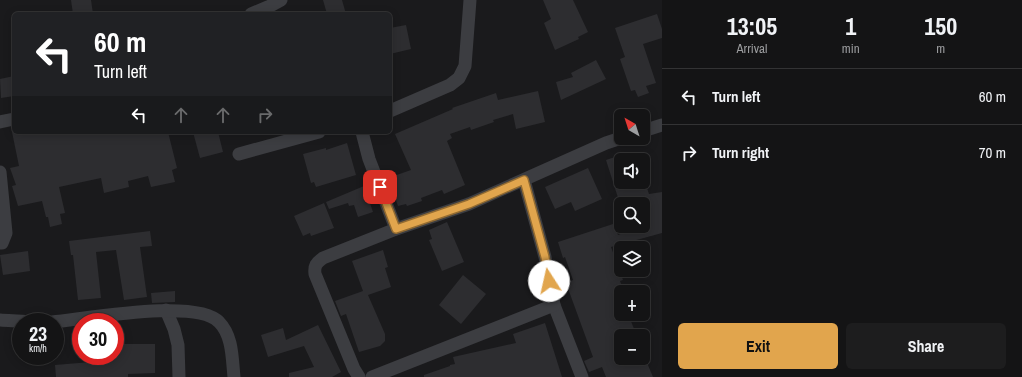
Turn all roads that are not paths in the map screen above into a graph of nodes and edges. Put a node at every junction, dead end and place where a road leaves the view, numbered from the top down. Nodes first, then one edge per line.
1 (281, 0) edge
2 (470, 0) edge
3 (256, 12) edge
4 (392, 110) edge
5 (12, 119) edge
6 (0, 122) edge
7 (661, 130) edge
8 (650, 131) edge
9 (312, 134) edge
10 (363, 134) edge
11 (614, 140) edge
12 (239, 154) dead end
13 (0, 172) edge
14 (524, 180) junction
15 (396, 229) junction
16 (0, 244) edge
17 (554, 305) junction
18 (166, 310) junction
19 (0, 320) edge
20 (179, 377) edge
21 (234, 377) edge
22 (359, 377) edge
23 (372, 377) edge
24 (582, 377) edge

1 - 3 street
2 - 4 street
5 - 6 street
7 - 8 street
9 - 12 street
10 - 15 street
11 - 14 street
13 - 16 street
14 - 15 street
14 - 17 street
15 - 22 street
17 - 23 street
17 - 24 street
18 - 19 street
18 - 20 street
18 - 21 street

